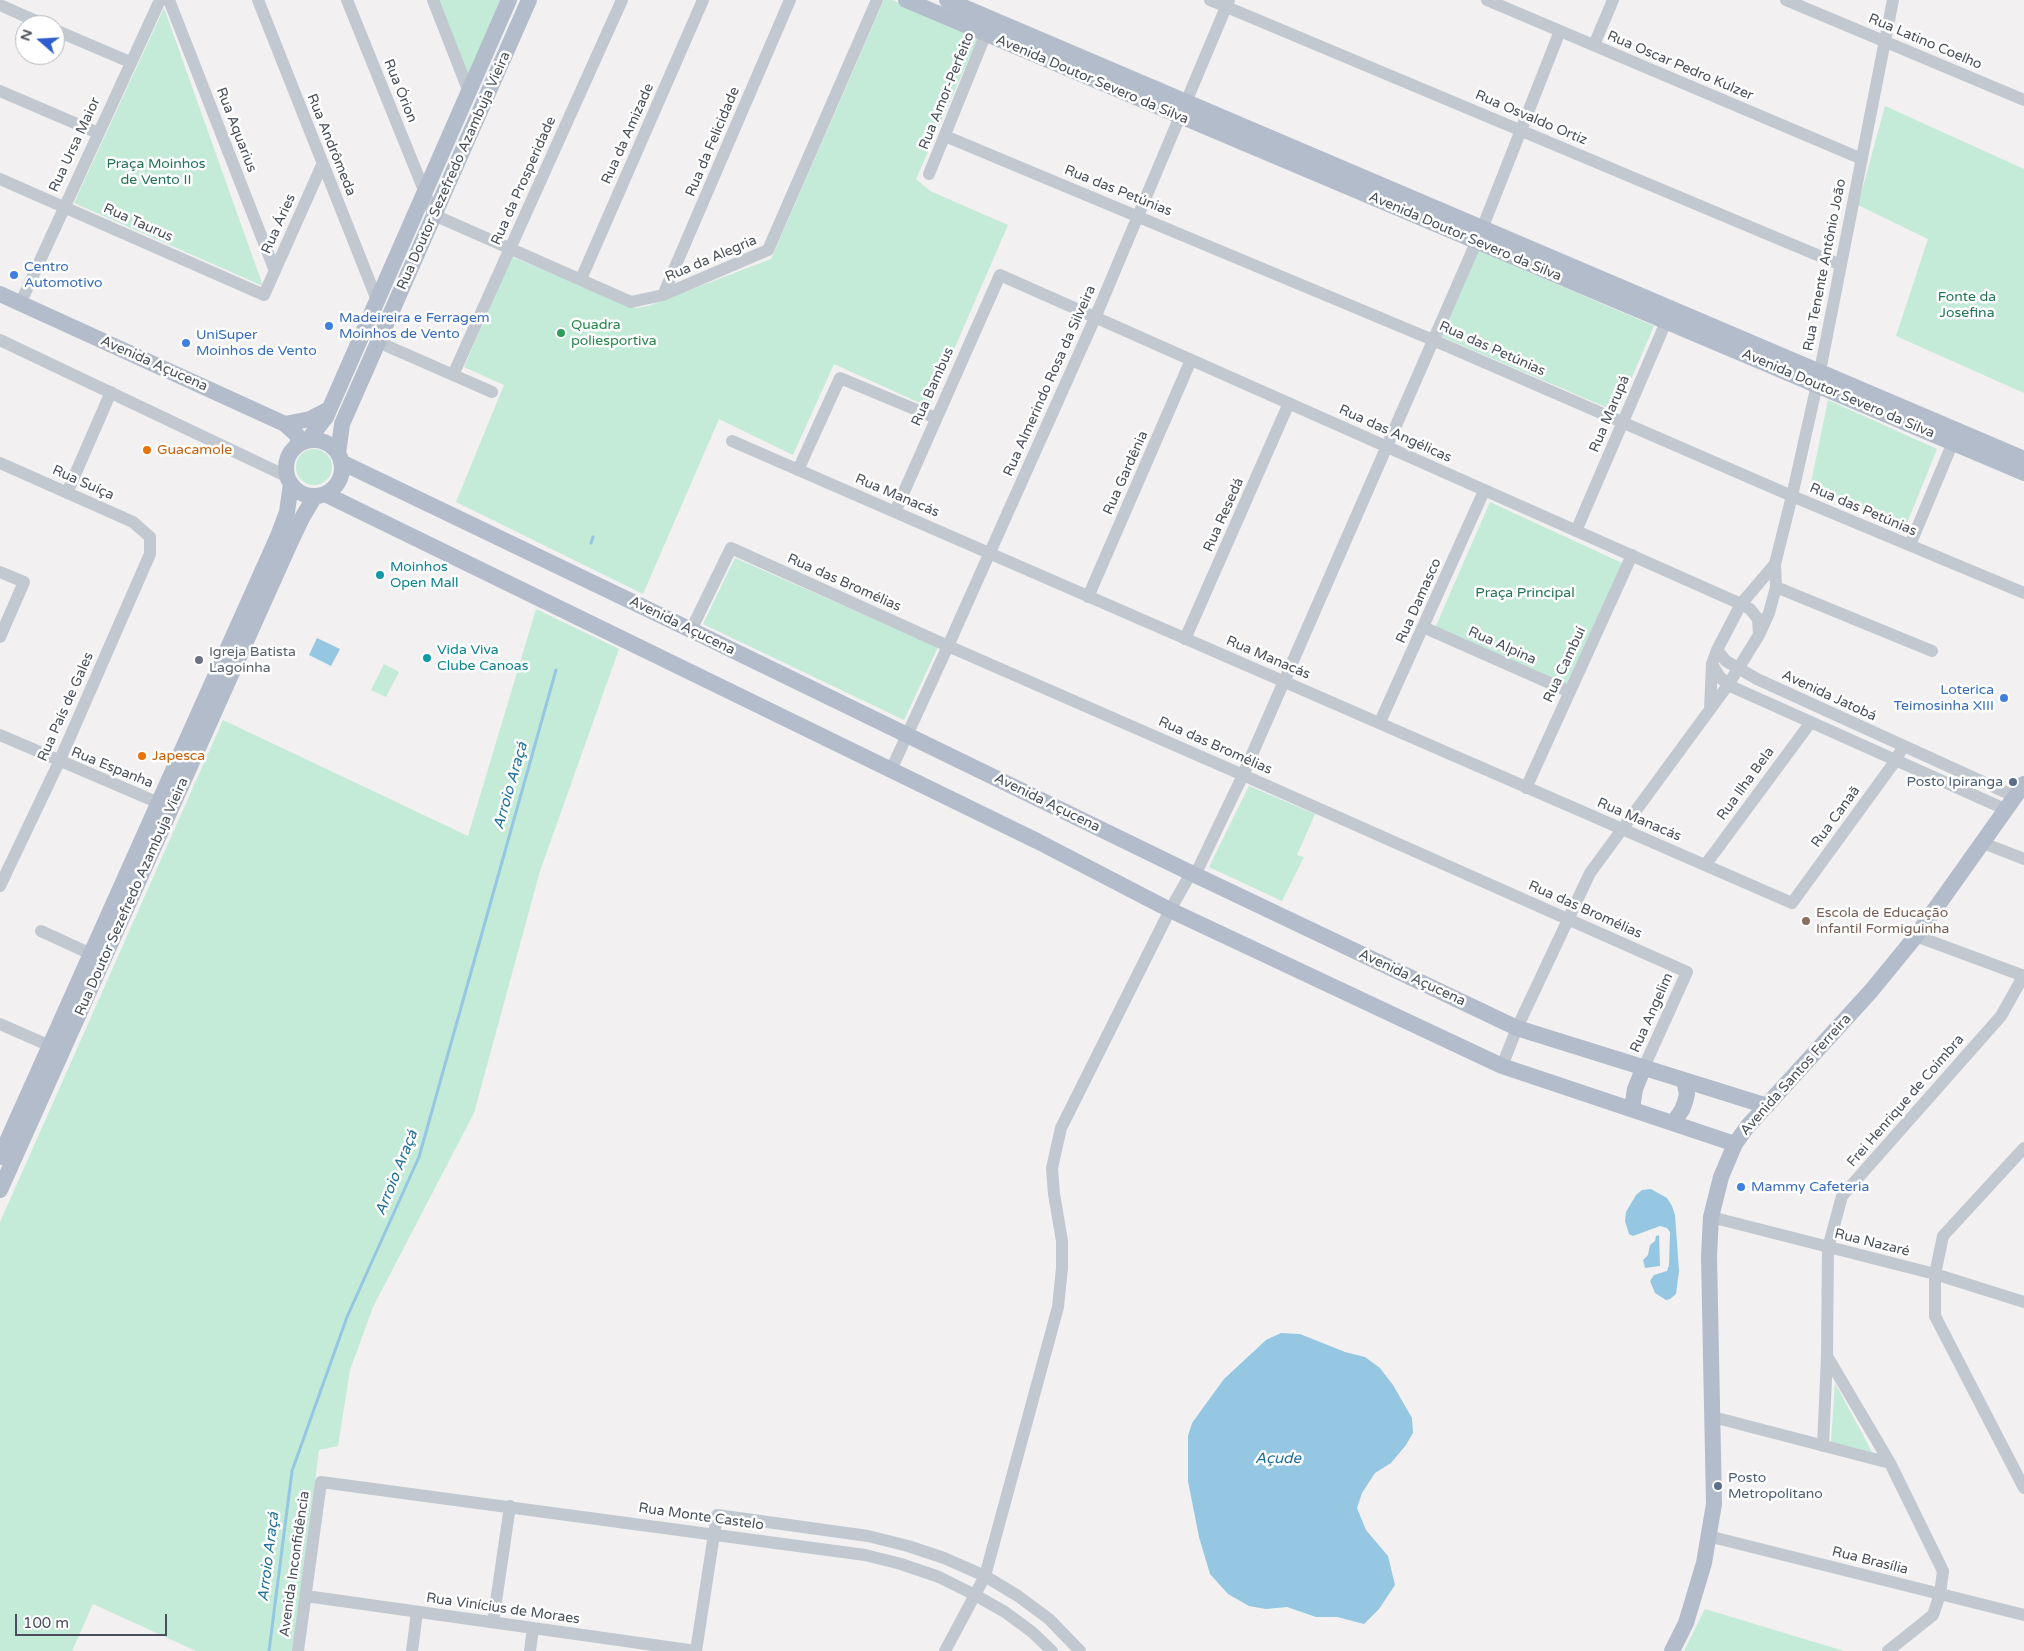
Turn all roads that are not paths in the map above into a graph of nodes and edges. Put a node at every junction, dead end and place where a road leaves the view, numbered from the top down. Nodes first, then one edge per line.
1 (160, 0) edge
2 (169, 0) edge
3 (258, 0) edge
4 (348, 0) edge
5 (433, 0) edge
6 (509, 0) edge
7 (529, 0) edge
8 (622, 0) edge
9 (703, 0) edge
10 (790, 0) edge
11 (877, 0) edge
12 (906, 0) edge
13 (947, 0) edge
14 (1210, 0) edge
15 (1487, 0) edge
16 (1613, 0) edge
17 (1786, 0) edge
18 (1893, 0) edge
19 (1227, 3) edge
20 (0, 6) edge
21 (21, 15) edge
22 (992, 19) junction
23 (1560, 31) junction
24 (65, 34) edge
25 (985, 35) junction
26 (1885, 42) junction
27 (1594, 45) junction
28 (130, 62) junction
29 (0, 91) edge
30 (468, 92) junction
31 (2024, 100) edge
32 (1182, 109) junction
33 (1521, 130) junction
34 (98, 133) junction
35 (945, 136) junction
36 (1862, 159) junction
37 (322, 166) junction
38 (929, 174) dead end
39 (0, 179) edge
40 (424, 193) junction
41 (64, 207) junction
42 (434, 214) junction
43 (1137, 216) junction
44 (1479, 235) junction
45 (510, 248) junction
46 (1841, 265) junction
47 (275, 271) junction
48 (1000, 275) joint
49 (581, 279) junction
50 (0, 294) edge
51 (264, 295) joint
52 (663, 295) junction
53 (377, 300) junction
54 (20, 304) junction
55 (1670, 315) junction
56 (1095, 318) junction
57 (0, 340) edge
58 (1434, 340) junction
59 (378, 342) junction
60 (1191, 360) junction
61 (453, 375) junction
62 (1818, 378) junction
63 (111, 392) junction
64 (492, 392) dead end
65 (1289, 403) junction
66 (329, 409) junction
67 (936, 418) junction
68 (1623, 423) junction
69 (285, 424) junction
70 (1955, 437) junction
71 (732, 441) dead end
72 (303, 442) junction
73 (1387, 446) junction
74 (340, 458) junction
75 (2024, 459) edge
76 (0, 464) edge
77 (798, 470) junction
78 (2024, 473) edge
79 (289, 480) junction
80 (1484, 491) junction
81 (67, 493) junction
82 (320, 495) junction
83 (1792, 496) junction
84 (895, 512) junction
85 (1576, 531) junction
86 (150, 537) joint
87 (1910, 546) junction
88 (990, 553) junction
89 (1632, 555) junction
90 (1775, 564) junction
91 (0, 572) edge
92 (1776, 587) junction
93 (2024, 593) edge
94 (1088, 597) junction
95 (1741, 604) junction
96 (1423, 627) junction
97 (691, 630) junction
98 (1759, 635) junction
99 (0, 637) edge
100 (1185, 639) junction
101 (948, 646) junction
102 (1717, 650) junction
103 (1932, 651) dead end
104 (1712, 664) junction
105 (1738, 669) junction
106 (1284, 681) junction
107 (1728, 685) junction
108 (1570, 692) junction
109 (1710, 709) junction
110 (1380, 722) junction
111 (1811, 722) junction
112 (0, 735) edge
113 (907, 735) junction
114 (1903, 746) junction
115 (1930, 759) junction
116 (1896, 760) junction
117 (59, 762) junction
118 (891, 770) junction
119 (1923, 772) junction
120 (1243, 774) junction
121 (1526, 788) junction
122 (2016, 797) edge
123 (158, 803) junction
124 (1621, 829) junction
125 (1983, 844) junction
126 (2024, 859) edge
127 (1706, 864) junction
128 (1191, 873) junction
129 (0, 886) edge
130 (1792, 903) joint
131 (1170, 910) junction
132 (1568, 919) junction
133 (40, 931) dead end
134 (1916, 936) junction
135 (91, 954) junction
136 (1687, 972) joint
137 (2024, 975) edge
138 (0, 1024) edge
139 (1517, 1028) junction
140 (50, 1046) junction
141 (1502, 1066) junction
142 (1644, 1067) junction
143 (1684, 1080) junction
144 (1767, 1106) junction
145 (1632, 1109) junction
146 (1673, 1123) junction
147 (1734, 1144) junction
148 (2024, 1148) edge
149 (0, 1157) edge
150 (0, 1190) edge
151 (1711, 1217) junction
152 (1828, 1248) junction
153 (1935, 1274) junction
154 (2024, 1302) edge
155 (1827, 1356) junction
156 (1713, 1417) junction
157 (1823, 1446) junction
158 (1890, 1463) junction
159 (321, 1482) joint
160 (2024, 1488) edge
161 (510, 1506) junction
162 (714, 1534) junction
163 (1708, 1536) junction
164 (985, 1576) junction
165 (1940, 1594) junction
166 (975, 1595) junction
167 (306, 1596) junction
168 (417, 1612) junction
169 (2024, 1615) edge
170 (493, 1622) junction
171 (533, 1628) junction
172 (643, 1647) edge
173 (298, 1651) edge
174 (412, 1651) edge
175 (530, 1651) edge
176 (696, 1651) edge
177 (945, 1651) edge
178 (1052, 1651) edge
179 (1080, 1651) edge
180 (1672, 1651) edge
181 (1888, 1651) edge

1 - 28 street, Rua Ursa Maior
2 - 47 street, Rua Aquarius
3 - 37 street, Rua Andrômeda
4 - 40 street, Rua Órion
5 - 30 street
6 - 30 main road, Rua Doutor Sezefredo Azambuja Vieira
7 - 42 main road, Rua Doutor Sezefredo Azambuja Vieira
8 - 45 street, Rua da Prosperidade
9 - 49 street, Rua da Amizade
10 - 52 street, Rua da Felicidade
11 - 52 street, Rua da Alegria
12 - 25 main road, Avenida Doutor Severo da Silva
13 - 22 main road, Avenida Doutor Severo da Silva
14 - 19 street, Rua Osvaldo Ortiz
15 - 23 street, Rua Oscar Pedro Kulzer
16 - 27 street
17 - 26 street, Rua Latino Coelho
18 - 26 street, Rua Tenente Antônio João
19 - 32 street, Rua Almerindo Rosa da Silveira
19 - 33 street, Rua Osvaldo Ortiz
20 - 21 street
22 - 25 street, Rua Amor-Perfeito
22 - 32 main road, Avenida Doutor Severo da Silva
23 - 27 street, Rua Oscar Pedro Kulzer
23 - 33 street
24 - 28 street
25 - 32 main road, Avenida Doutor Severo da Silva
25 - 35 street, Rua Amor-Perfeito
26 - 31 street, Rua Latino Coelho
26 - 36 street, Rua Tenente Antônio João
27 - 36 street, Rua Oscar Pedro Kulzer
28 - 34 street, Rua Ursa Maior
29 - 34 street
30 - 40 main road, Rua Doutor Sezefredo Azambuja Vieira
32 - 43 street, Rua Almerindo Rosa da Silveira
32 - 44 main road, Avenida Doutor Severo da Silva
33 - 44 street
33 - 46 street, Rua Osvaldo Ortiz
34 - 41 street, Rua Ursa Maior
35 - 38 street, Rua Amor-Perfeito
35 - 43 street, Rua das Petúnias
36 - 46 street, Rua Tenente Antônio João
37 - 47 street, Rua Áries
37 - 53 street, Rua Andrômeda
39 - 41 street, Rua Taurus
40 - 42 street
40 - 53 main road, Rua Doutor Sezefredo Azambuja Vieira
41 - 51 street, Rua Taurus
41 - 54 street, Rua Ursa Maior
42 - 45 street, Rua da Alegria
42 - 59 main road, Rua Doutor Sezefredo Azambuja Vieira
43 - 56 street, Rua Almerindo Rosa da Silveira
43 - 58 street, Rua das Petúnias
44 - 55 main road, Avenida Doutor Severo da Silva
44 - 58 street
45 - 49 street, Rua da Alegria
45 - 61 street, Rua da Prosperidade
46 - 62 street, Rua Tenente Antônio João
47 - 51 street, Rua Áries
48 - 56 street, Rua das Angélicas
48 - 67 street, Rua Bambus
49 - 52 street, Rua da Alegria
50 - 54 main road, Avenida Açucena
53 - 66 main road, Rua Doutor Sezefredo Azambuja Vieira
54 - 69 main road, Avenida Açucena
55 - 62 main road, Avenida Doutor Severo da Silva
55 - 68 street, Rua Marupá
56 - 60 street, Rua das Angélicas
56 - 88 street, Rua Almerindo Rosa da Silveira
57 - 63 street
58 - 68 street, Rua das Petúnias
58 - 73 street
59 - 61 street
59 - 74 main road, Rua Doutor Sezefredo Azambuja Vieira
60 - 65 street, Rua das Angélicas
60 - 94 street, Rua Gardênia
61 - 64 street
62 - 70 main road, Avenida Doutor Severo da Silva
62 - 83 street, Rua Tenente Antônio João
63 - 79 street
63 - 81 street
65 - 73 street, Rua das Angélicas
65 - 100 street, Rua Resedá
66 - 69 main road
66 - 72 main road, Rua Doutor Sezefredo Azambuja Vieira
67 - 77 street
67 - 84 street, Rua Bambus
68 - 83 street, Rua das Petúnias
68 - 85 street, Rua Marupá
69 - 72 main road
70 - 75 main road, Avenida Doutor Severo da Silva
70 - 78 main road, Avenida Doutor Severo da Silva
70 - 87 street
71 - 77 street, Rua Manacás
72 - 74 main road
72 - 79 main road
73 - 80 street, Rua das Angélicas
73 - 106 street
74 - 82 main road
74 - 97 main road, Avenida Açucena
76 - 81 street, Rua Suíça
77 - 84 street, Rua Manacás
79 - 82 main road
79 - 123 main road, Rua Doutor Sezefredo Azambuja Vieira
80 - 85 street, Rua das Angélicas
80 - 96 street, Rua Damasco
81 - 86 street, Rua Suíça
82 - 118 main road
82 - 150 main road, Rua Doutor Sezefredo Azambuja Vieira
83 - 87 street, Rua das Petúnias
83 - 90 street, Rua Tenente Antônio João
84 - 88 street, Rua Manacás
85 - 89 street, Rua das Angélicas
86 - 117 street, Rua País de Gales
87 - 93 street, Rua das Petúnias
88 - 94 street, Rua Manacás
88 - 101 street, Rua Almerindo Rosa da Silveira
89 - 95 street, Rua das Angélicas
89 - 108 street, Rua Cambuí
90 - 92 street, Rua Tenente Antônio João
90 - 95 street, Rua Tenente Antônio João
91 - 99 street
92 - 98 street, Rua Tenente Antônio João
92 - 103 street
94 - 100 street, Rua Manacás
95 - 98 street, Rua das Angélicas
95 - 102 street, Rua Tenente Antônio João
96 - 108 street, Rua Alpina
96 - 110 street, Rua Damasco
97 - 101 street, Rua das Bromélias
97 - 113 main road, Avenida Açucena
98 - 105 street, Rua Tenente Antônio João
100 - 106 street, Rua Manacás
101 - 113 street, Rua Almerindo Rosa da Silveira
101 - 120 street, Rua das Bromélias
102 - 104 street, Rua Tenente Antônio João
102 - 105 street, Avenida Jatobá
104 - 107 street
104 - 109 street, Rua Tenente Antônio João
105 - 107 street, Rua Tenente Antônio João
105 - 114 street, Avenida Jatobá
106 - 110 street, Rua Manacás
106 - 120 street
107 - 109 street, Rua Tenente Antônio João
107 - 111 street
108 - 121 street, Rua Cambuí
109 - 124 street, Rua Tenente Antônio João
110 - 121 street, Rua Manacás
111 - 116 street
111 - 127 street, Rua Ilha Bela
112 - 117 street, Rua Espanha
113 - 118 street, Rua Almerindo Rosa da Silveira
113 - 128 main road, Avenida Açucena
114 - 115 street, Avenida Jatobá
114 - 116 street, Rua Canaã
115 - 119 street
115 - 122 street, Avenida Jatobá
116 - 119 street
116 - 130 street, Rua Canaã
117 - 123 street, Rua Espanha
117 - 129 street, Rua País de Gales
118 - 131 main road
119 - 122 street
120 - 128 street
120 - 132 street, Rua das Bromélias
121 - 124 street, Rua Manacás
122 - 125 main road, Avenida Santos Ferreira
123 - 135 main road, Rua Doutor Sezefredo Azambuja Vieira
124 - 127 street, Rua Manacás
124 - 132 street, Rua Tenente Antônio João
125 - 126 street
125 - 134 main road, Avenida Santos Ferreira
127 - 130 street, Rua Manacás
128 - 131 street
128 - 139 main road, Avenida Açucena
131 - 141 main road
131 - 164 street
132 - 136 street, Rua das Bromélias
132 - 139 street, Rua Tenente Antônio João
133 - 135 street
134 - 137 street
134 - 144 main road, Avenida Santos Ferreira
135 - 140 main road, Rua Doutor Sezefredo Azambuja Vieira
136 - 142 street, Rua Angelim
137 - 152 street, Frei Henrique de Coimbra
138 - 140 street
139 - 141 street, Rua Tenente Antônio João
139 - 142 main road, Avenida Açucena
140 - 149 main road, Rua Doutor Sezefredo Azambuja Vieira
141 - 145 main road
142 - 143 main road, Avenida Açucena
142 - 145 main road
143 - 144 main road, Avenida Açucena
143 - 146 main road
144 - 147 main road, Avenida Santos Ferreira
145 - 146 main road
146 - 147 main road
147 - 151 main road, Avenida Santos Ferreira
148 - 153 street
151 - 152 street, Rua Nazaré
151 - 156 main road, Avenida Santos Ferreira
152 - 153 street, Rua Nazaré
152 - 155 street, Frei Henrique de Coimbra
153 - 154 street, Rua Nazaré
153 - 160 street
155 - 157 street, Frei Henrique de Coimbra
155 - 158 street
156 - 157 street
156 - 163 main road, Avenida Santos Ferreira
157 - 158 street
158 - 165 street
159 - 161 street, Rua Monte Castelo
159 - 167 street, Avenida Inconfidência
161 - 162 street, Rua Monte Castelo
161 - 170 street
162 - 164 street, Rua Monte Castelo
162 - 166 street, Rua Monte Castelo
162 - 176 street
163 - 165 street, Rua Brasília
163 - 180 main road, Avenida Santos Ferreira
164 - 166 street
164 - 179 street, Rua Monte Castelo
165 - 169 street, Rua Brasília
165 - 181 street
166 - 177 street
166 - 178 street, Rua Monte Castelo
167 - 168 street, Rua Vinícius de Moraes
167 - 173 street, Avenida Inconfidência
168 - 170 street, Rua Vinícius de Moraes
168 - 174 street
170 - 171 street, Rua Vinícius de Moraes
171 - 172 street, Rua Vinícius de Moraes
171 - 175 street
172 - 176 street, Rua Vinícius de Moraes

